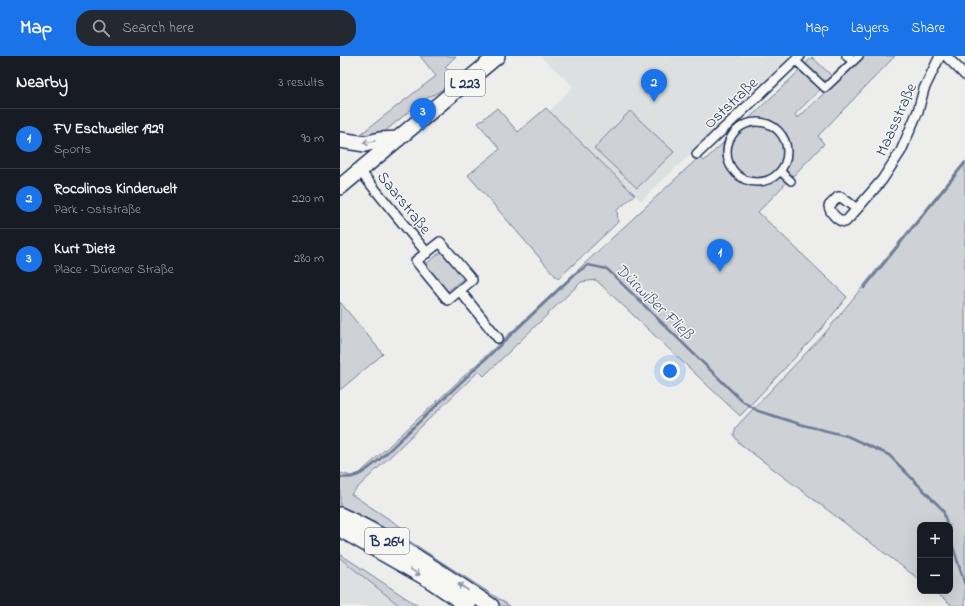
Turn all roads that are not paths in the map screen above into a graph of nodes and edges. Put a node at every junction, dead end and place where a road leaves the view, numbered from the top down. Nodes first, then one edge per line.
1 (498, 56) edge
2 (846, 56) edge
3 (855, 56) edge
4 (940, 56) edge
5 (946, 56) edge
6 (798, 58) edge
7 (965, 75) edge
8 (729, 123) junction
9 (736, 130) junction
10 (398, 139) junction
11 (340, 140) edge
12 (697, 154) dead end
13 (360, 171) junction
14 (780, 171) junction
15 (790, 181) dead end
16 (340, 187) edge
17 (856, 209) dead end
18 (427, 253) junction
19 (460, 291) junction
20 (498, 338) dead end
21 (340, 514) edge
22 (340, 529) edge
23 (468, 606) edge
24 (492, 606) edge

1 - 10 main road, L 223
2 - 3 street
3 - 6 street
4 - 17 street, Maasstraße
5 - 7 street
6 - 8 street, Oststraße
8 - 9 street
8 - 12 street, Oststraße
9 - 14 street
9 - 14 street
10 -> 11 main road
10 - 13 main road, L 223
13 - 16 main road, L 223
13 - 18 street, Saarstraße
14 - 15 street
18 - 19 street, Saarstraße
18 - 19 street, Saarstraße
19 - 20 street
24 -> 21 main road, B 264
22 -> 23 main road, B 264

